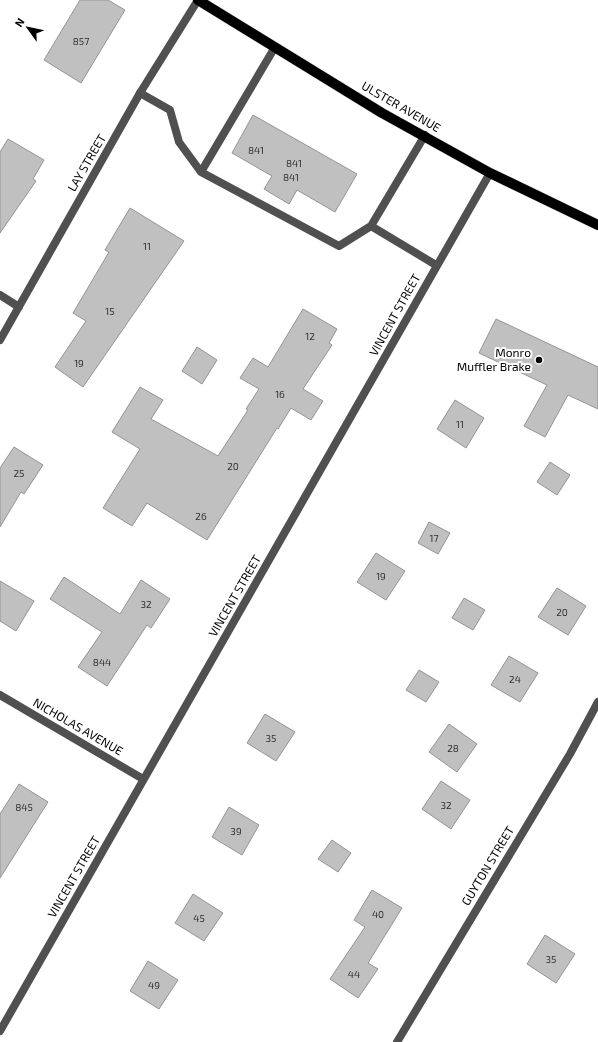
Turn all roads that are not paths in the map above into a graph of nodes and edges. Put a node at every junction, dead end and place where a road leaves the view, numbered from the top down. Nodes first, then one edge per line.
1 (198, 0) edge
2 (275, 47) junction
3 (140, 93) junction
4 (425, 135) junction
5 (201, 172) junction
6 (490, 173) junction
7 (598, 225) edge
8 (371, 226) junction
9 (436, 265) junction
10 (0, 295) edge
11 (19, 307) junction
12 (0, 340) edge
13 (0, 695) edge
14 (598, 702) edge
15 (143, 779) junction
16 (0, 1031) edge
17 (397, 1042) edge

1 - 2 main road, ULSTER AVENUE
1 - 3 street, LAY STREET
2 - 4 main road, ULSTER AVENUE
2 - 5 street
3 - 5 street
3 - 11 street, LAY STREET
4 - 6 main road, ULSTER AVENUE
4 - 8 street
5 - 8 street
6 - 7 main road, ULSTER AVENUE
6 - 9 street, VINCENT STREET
8 - 9 street
9 - 15 street, VINCENT STREET
10 - 11 street
11 - 12 street, LAY STREET
13 - 15 street, NICHOLAS AVENUE
14 - 17 street, GUYTON STREET
15 - 16 street, VINCENT STREET

